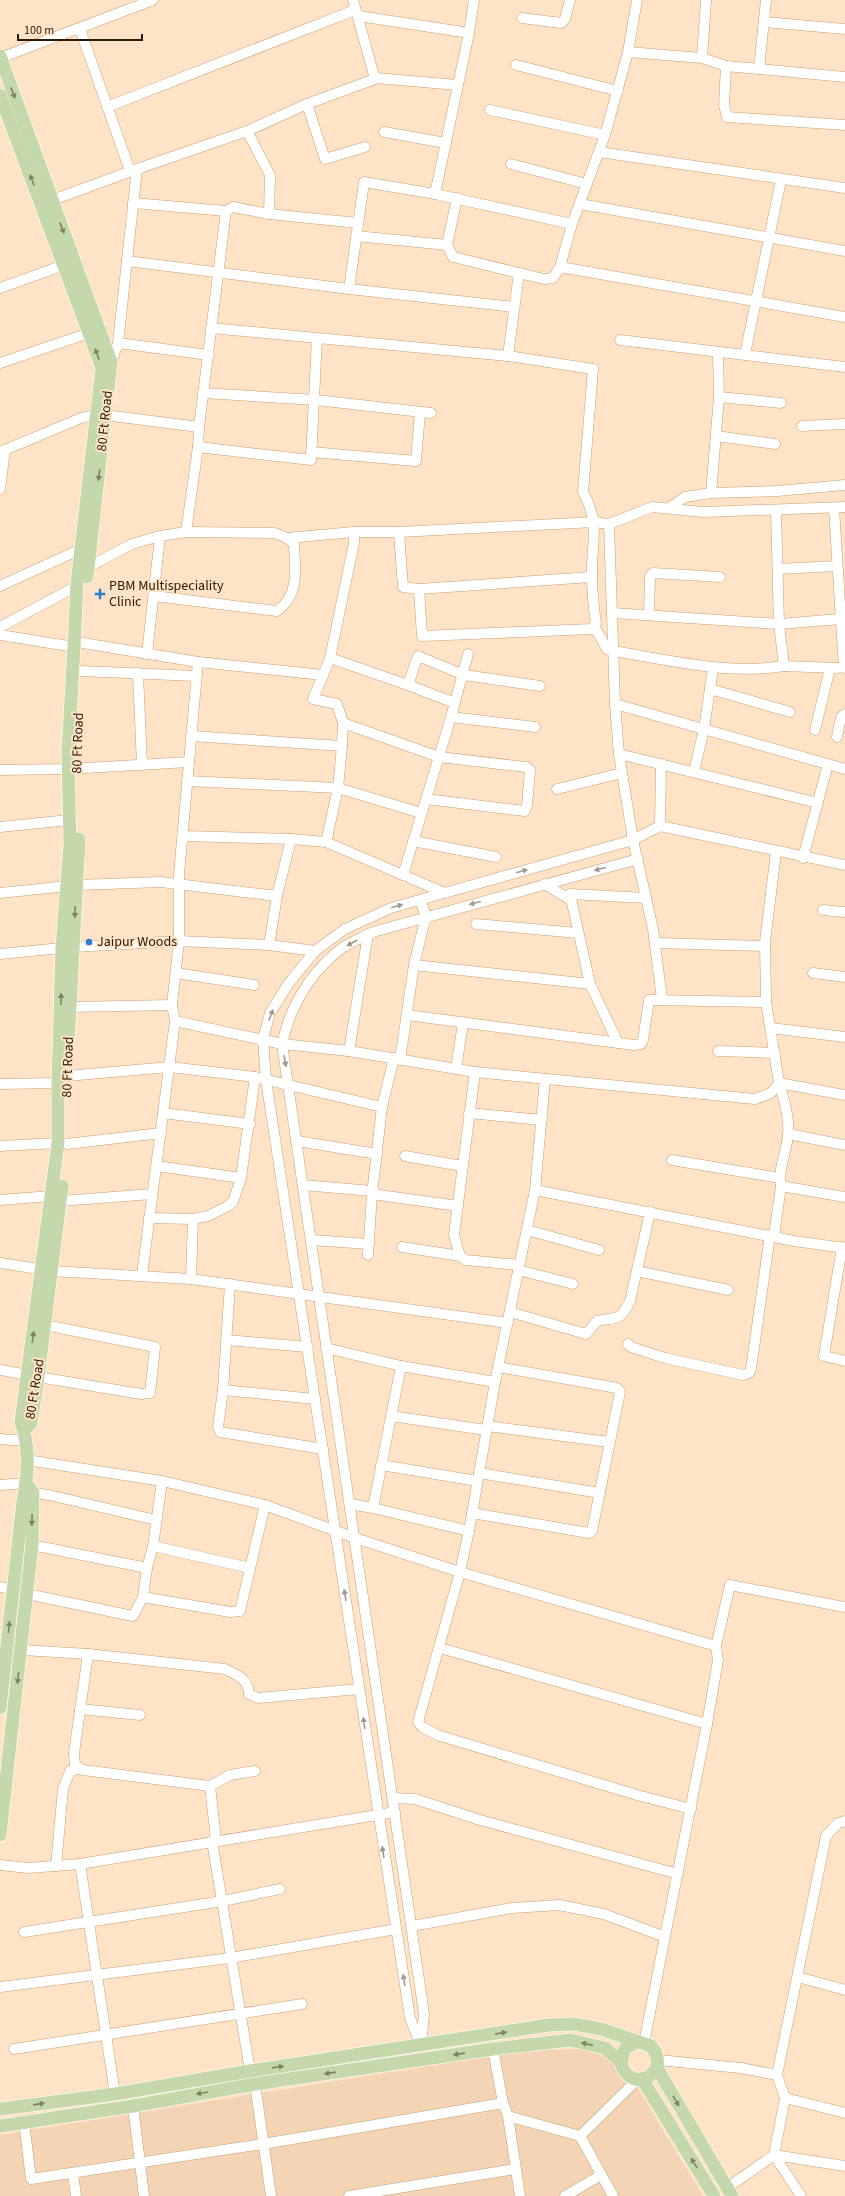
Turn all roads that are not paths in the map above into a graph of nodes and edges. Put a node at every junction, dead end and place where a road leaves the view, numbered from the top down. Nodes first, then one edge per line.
1 (154, 0) edge
2 (354, 0) edge
3 (474, 0) edge
4 (570, 0) edge
5 (637, 0) edge
6 (706, 0) edge
7 (766, 0) edge
8 (357, 13) junction
9 (522, 18) dead end
10 (764, 22) junction
11 (80, 29) junction
12 (845, 29) edge
13 (469, 32) junction
14 (628, 52) junction
15 (0, 57) edge
16 (702, 58) junction
17 (516, 65) dead end
18 (726, 66) junction
19 (759, 69) junction
20 (845, 77) edge
21 (376, 78) junction
22 (457, 85) junction
23 (618, 91) junction
24 (0, 95) edge
25 (307, 104) junction
26 (107, 107) junction
27 (490, 110) dead end
28 (845, 125) edge
29 (247, 131) junction
30 (384, 132) dead end
31 (606, 135) junction
32 (446, 143) junction
33 (365, 147) dead end
34 (599, 152) junction
35 (511, 164) dead end
36 (133, 170) junction
37 (781, 180) junction
38 (587, 184) junction
39 (845, 188) edge
40 (434, 194) junction
41 (457, 198) junction
42 (46, 202) junction
43 (133, 203) junction
44 (580, 204) junction
45 (226, 211) junction
46 (269, 214) junction
47 (358, 223) junction
48 (572, 224) junction
49 (356, 236) junction
50 (770, 238) junction
51 (447, 245) junction
52 (845, 251) edge
53 (127, 261) junction
54 (64, 265) junction
55 (560, 267) junction
56 (519, 272) junction
57 (218, 273) junction
58 (0, 288) edge
59 (349, 289) junction
60 (754, 302) junction
61 (514, 307) junction
62 (845, 317) edge
63 (211, 328) junction
64 (89, 333) junction
65 (318, 338) junction
66 (620, 340) dead end
67 (118, 343) junction
68 (718, 352) junction
69 (745, 354) junction
70 (209, 355) junction
71 (508, 356) junction
72 (111, 362) junction
73 (0, 363) edge
74 (845, 367) edge
75 (203, 393) junction
76 (719, 397) junction
77 (316, 400) junction
78 (781, 403) dead end
79 (420, 412) junction
80 (431, 413) dead end
81 (102, 415) junction
82 (845, 424) edge
83 (802, 426) dead end
84 (199, 427) junction
85 (716, 436) junction
86 (775, 444) dead end
87 (198, 447) junction
88 (2, 451) edge
89 (311, 452) junction
90 (845, 485) edge
91 (0, 489) edge
92 (711, 493) junction
93 (845, 507) edge
94 (670, 508) junction
95 (834, 508) junction
96 (776, 510) junction
97 (594, 522) junction
98 (609, 524) junction
99 (186, 532) junction
100 (354, 532) junction
101 (399, 532) junction
102 (160, 536) junction
103 (287, 538) junction
104 (81, 548) junction
105 (837, 566) junction
106 (88, 567) junction
107 (778, 569) junction
108 (592, 577) junction
109 (720, 577) dead end
110 (0, 586) edge
111 (77, 586) junction
112 (419, 589) junction
113 (154, 596) junction
114 (613, 613) junction
115 (649, 616) junction
116 (840, 619) junction
117 (780, 624) junction
118 (594, 626) junction
119 (0, 627) edge
120 (0, 636) edge
121 (78, 645) junction
122 (613, 651) junction
123 (147, 654) junction
124 (468, 654) dead end
125 (330, 658) junction
126 (198, 662) junction
127 (784, 666) junction
128 (713, 668) junction
129 (830, 668) junction
130 (844, 668) edge
131 (82, 671) junction
132 (138, 673) junction
133 (323, 675) junction
134 (196, 676) junction
135 (464, 676) junction
136 (408, 685) junction
137 (540, 686) dead end
138 (710, 689) junction
139 (455, 703) junction
140 (615, 704) junction
141 (790, 712) dead end
142 (845, 714) edge
143 (451, 717) junction
144 (343, 723) junction
145 (535, 727) dead end
146 (704, 730) junction
147 (814, 730) dead end
148 (191, 736) junction
149 (837, 737) dead end
150 (342, 746) junction
151 (619, 754) junction
152 (439, 757) junction
153 (189, 762) junction
154 (661, 764) junction
155 (828, 764) junction
156 (142, 765) junction
157 (73, 769) junction
158 (845, 769) edge
159 (0, 770) edge
160 (694, 772) junction
161 (622, 773) junction
162 (187, 782) junction
163 (338, 788) junction
164 (557, 789) dead end
165 (426, 799) junction
166 (818, 803) junction
167 (421, 813) junction
168 (69, 820) junction
169 (660, 826) junction
170 (0, 827) edge
171 (183, 836) junction
172 (291, 839) junction
173 (633, 840) junction
174 (413, 841) junction
175 (326, 842) junction
176 (776, 852) junction
177 (496, 857) dead end
178 (803, 858) junction
179 (638, 859) junction
180 (845, 865) edge
181 (402, 875) junction
182 (179, 884) junction
183 (544, 884) junction
184 (72, 885) junction
185 (0, 893) edge
186 (445, 893) junction
187 (277, 896) junction
188 (646, 898) junction
189 (420, 900) junction
190 (571, 900) junction
191 (823, 910) dead end
192 (845, 912) edge
193 (426, 916) junction
194 (476, 924) dead end
195 (578, 933) junction
196 (368, 934) junction
197 (179, 941) junction
198 (655, 943) junction
199 (269, 945) junction
200 (765, 946) junction
201 (68, 947) junction
202 (315, 951) junction
203 (0, 954) edge
204 (414, 965) junction
205 (176, 973) junction
206 (813, 974) dead end
207 (845, 977) edge
208 (590, 984) junction
209 (254, 985) dead end
210 (662, 999) junction
211 (766, 1002) junction
212 (172, 1005) junction
213 (70, 1007) junction
214 (407, 1016) junction
215 (175, 1021) junction
216 (463, 1023) junction
217 (771, 1028) junction
218 (845, 1037) edge
219 (263, 1039) junction
220 (618, 1043) junction
221 (282, 1044) junction
222 (349, 1051) junction
223 (718, 1051) dead end
224 (775, 1053) junction
225 (397, 1059) junction
226 (170, 1067) junction
227 (456, 1069) junction
228 (475, 1072) junction
229 (255, 1077) junction
230 (545, 1079) junction
231 (62, 1080) junction
232 (266, 1080) junction
233 (779, 1083) junction
234 (0, 1084) edge
235 (289, 1086) junction
236 (845, 1094) edge
237 (382, 1108) junction
238 (469, 1113) junction
239 (163, 1114) junction
240 (542, 1120) junction
241 (250, 1124) junction
242 (161, 1133) junction
243 (788, 1134) junction
244 (297, 1141) junction
245 (62, 1144) junction
246 (845, 1145) edge
247 (0, 1146) edge
248 (377, 1154) junction
249 (405, 1156) dead end
250 (672, 1160) dead end
251 (157, 1166) junction
252 (462, 1166) junction
253 (241, 1178) junction
254 (780, 1182) junction
255 (303, 1185) junction
256 (536, 1190) junction
257 (372, 1193) junction
258 (152, 1194) junction
259 (845, 1197) edge
260 (56, 1199) junction
261 (0, 1200) edge
262 (458, 1206) junction
263 (650, 1212) junction
264 (149, 1218) junction
265 (193, 1219) junction
266 (527, 1230) junction
267 (772, 1235) junction
268 (311, 1240) junction
269 (402, 1247) dead end
270 (844, 1248) edge
271 (599, 1250) dead end
272 (460, 1256) junction
273 (0, 1263) edge
274 (518, 1268) junction
275 (47, 1270) junction
276 (637, 1271) junction
277 (142, 1275) junction
278 (191, 1279) junction
279 (230, 1284) junction
280 (573, 1284) dead end
281 (728, 1290) dead end
282 (300, 1294) junction
283 (319, 1296) junction
284 (510, 1312) junction
285 (508, 1323) junction
286 (45, 1325) junction
287 (226, 1340) junction
288 (628, 1344) dead end
289 (308, 1348) junction
290 (326, 1348) junction
291 (845, 1361) edge
292 (401, 1366) junction
293 (498, 1367) junction
294 (0, 1370) edge
295 (33, 1376) junction
296 (495, 1382) junction
297 (224, 1390) junction
298 (315, 1399) junction
299 (391, 1416) junction
300 (486, 1428) junction
301 (25, 1436) junction
302 (0, 1438) edge
303 (609, 1442) junction
304 (323, 1449) junction
305 (27, 1460) junction
306 (381, 1465) junction
307 (478, 1477) junction
308 (162, 1481) junction
309 (0, 1485) edge
310 (30, 1488) junction
311 (600, 1493) junction
312 (350, 1504) junction
313 (265, 1505) junction
314 (373, 1508) junction
315 (472, 1513) junction
316 (156, 1520) junction
317 (335, 1529) junction
318 (469, 1531) junction
319 (355, 1538) junction
320 (32, 1545) junction
321 (153, 1546) junction
322 (147, 1568) junction
323 (250, 1568) junction
324 (460, 1572) junction
325 (0, 1587) edge
326 (13, 1589) junction
327 (27, 1594) junction
328 (143, 1597) junction
329 (845, 1607) edge
330 (716, 1646) junction
331 (440, 1648) junction
332 (22, 1650) junction
333 (88, 1654) junction
334 (359, 1689) junction
335 (0, 1708) edge
336 (80, 1709) junction
337 (140, 1715) dead end
338 (708, 1724) junction
339 (80, 1768) junction
340 (255, 1771) dead end
341 (210, 1786) junction
342 (393, 1798) junction
343 (691, 1809) junction
344 (395, 1812) junction
345 (377, 1815) junction
346 (845, 1821) edge
347 (0, 1835) edge
348 (214, 1841) junction
349 (80, 1864) junction
350 (0, 1865) edge
351 (56, 1866) junction
352 (678, 1874) junction
353 (280, 1889) dead end
354 (222, 1901) junction
355 (88, 1922) junction
356 (412, 1926) junction
357 (396, 1929) junction
358 (24, 1932) dead end
359 (665, 1936) junction
360 (230, 1958) junction
361 (97, 1974) junction
362 (798, 1978) junction
363 (0, 1987) edge
364 (845, 1990) edge
365 (302, 2004) dead end
366 (240, 2015) junction
367 (106, 2035) junction
368 (640, 2043) junction
369 (421, 2046) junction
370 (14, 2048) dead end
371 (492, 2049) junction
372 (422, 2059) junction
373 (621, 2062) junction
374 (657, 2064) junction
375 (250, 2071) junction
376 (777, 2075) junction
377 (640, 2079) junction
378 (255, 2084) junction
379 (115, 2094) junction
380 (785, 2098) junction
381 (503, 2104) junction
382 (133, 2106) junction
383 (0, 2109) edge
384 (845, 2113) edge
385 (508, 2116) junction
386 (24, 2122) junction
387 (0, 2126) edge
388 (580, 2136) junction
389 (263, 2144) junction
390 (774, 2155) junction
391 (140, 2163) junction
392 (845, 2166) edge
393 (515, 2169) junction
394 (73, 2174) junction
395 (601, 2175) junction
396 (730, 2192) edge
397 (76, 2196) edge
398 (144, 2196) edge
399 (271, 2196) edge
400 (350, 2196) edge
401 (520, 2196) edge
402 (565, 2196) edge
403 (613, 2196) edge
404 (714, 2196) edge
405 (801, 2196) edge

1 - 11 street
2 - 8 street
3 - 13 street
4 - 9 street
5 - 14 street
6 - 16 street
7 - 10 street
8 - 13 street
8 - 21 street
8 - 26 street
10 - 12 street
10 - 19 street
11 - 15 street
11 - 26 street
13 - 22 street
14 - 16 street
14 - 23 street
15 -> 42 main road, 80 Ft Road
16 - 18 street
17 - 23 street
18 - 19 street
18 - 28 street
19 - 20 street
21 - 22 street
21 - 25 street
22 - 32 street
23 - 31 street
42 -> 24 main road, 80 Ft Road
25 - 29 street
25 - 33 street
26 - 36 street
27 - 31 street
29 - 36 street
29 - 46 street
30 - 32 street
31 - 34 street
32 - 40 street
34 - 37 street
34 - 38 street
35 - 38 street
36 - 42 street
36 - 43 street
37 - 39 street
37 - 50 street
38 - 44 street
40 - 41 street
40 - 47 street
41 - 48 street
41 - 51 street
42 - 54 main road, 80 Ft Road
42 -> 72 main road, 80 Ft Road
43 - 45 street
43 - 53 street
44 - 48 street
44 - 50 street
45 - 46 street
45 - 57 street
46 - 47 street
47 - 49 street
48 - 55 street
49 - 51 street
49 - 59 street
50 - 52 street
50 - 60 street
51 - 56 street
53 - 57 street
53 - 67 street
54 - 58 street
54 - 64 main road, 80 Ft Road
55 - 56 street
55 - 60 street
56 - 61 street
57 - 59 street
57 - 63 street
59 - 61 street
60 - 62 street
60 - 69 street
61 - 71 street
63 - 65 street
63 - 70 street
64 - 73 street
81 -> 64 main road, 80 Ft Road
65 - 71 street
65 - 77 street
66 - 68 street
67 - 70 street
67 - 72 street
68 - 69 street
68 - 76 street
69 - 74 street
70 - 75 street
71 - 97 street
72 - 81 main road, 80 Ft Road
75 - 77 street
75 - 84 street
76 - 78 street
76 - 85 street
77 - 79 street
77 - 89 street
79 - 80 street
79 - 89 street
81 - 84 street
81 - 88 street
81 - 104 main road, 80 Ft Road
81 -> 106 main road, 80 Ft Road
82 - 83 street
84 - 87 street
85 - 86 street
85 - 92 street
87 - 89 street
87 - 99 street
88 - 91 street
90 - 92 street
92 - 94 street
93 - 95 street
94 - 96 street
94 - 98 street
95 - 96 street
95 - 105 street
96 - 107 street
97 - 98 street
97 - 101 street
97 - 108 street
98 - 114 street
99 - 102 street
99 - 103 street
100 - 101 street
100 - 103 street
100 - 125 street
101 - 112 street
102 - 106 street
102 - 113 street
103 - 113 street
104 - 110 street
104 - 111 main road, 80 Ft Road
105 - 107 street
105 - 116 street
106 - 121 main road, 80 Ft Road
107 - 117 street
108 - 112 street
108 - 118 street
109 - 115 street
111 - 119 street
111 - 121 main road, 80 Ft Road
112 - 118 street
113 - 123 street
114 - 115 street
114 - 122 street
115 - 117 street
116 - 117 street
116 - 130 street
117 - 127 street
118 - 122 street
120 - 121 street
121 - 123 street
121 - 131 main road, 80 Ft Road
121 - 157 main road, 80 Ft Road
122 - 128 street
122 - 140 street
123 - 126 street
124 - 135 street
125 - 133 street
125 - 136 street
126 - 133 street
126 - 134 street
127 - 128 street
127 - 129 street
128 - 138 street
129 - 130 street
129 - 147 street
131 - 132 street
131 - 157 main road, 80 Ft Road
132 - 134 street
132 - 156 street
133 - 144 street
134 - 148 street
135 - 136 street
135 - 137 street
135 - 139 street
136 - 139 street
138 - 141 street
138 - 146 street
139 - 143 street
140 - 146 street
140 - 151 street
142 - 149 street
143 - 145 street
143 - 152 street
144 - 150 street
144 - 152 street
146 - 155 street
146 - 160 street
148 - 150 street
148 - 153 street
150 - 163 street
151 - 154 street
151 - 161 street
152 - 165 street
152 - 165 street
153 - 156 street
153 - 162 street
154 - 160 street
154 - 169 street
155 - 158 street
155 - 166 street
156 - 157 street
157 - 159 street
157 - 168 main road, 80 Ft Road
157 - 184 main road, 80 Ft Road
160 - 166 street
161 - 164 street
161 - 173 street
162 - 163 street
162 - 171 street
163 - 167 street
163 - 175 street
165 - 167 street
166 - 178 street
167 - 174 street
168 - 170 street
168 - 184 main road, 80 Ft Road
169 - 173 street
169 - 176 street
171 - 172 street
171 - 182 street
172 - 175 street
172 - 187 street
173 - 179 street
186 -> 173 street
174 - 177 street
174 - 181 street
175 - 181 street
176 - 178 street
176 - 200 street
178 - 180 street
179 -> 183 street
179 - 188 street
181 - 186 street
182 - 184 street
182 - 187 street
182 - 197 street
183 - 190 street
183 -> 193 street
184 - 185 street
184 - 201 main road, 80 Ft Road
186 - 189 street
187 - 199 street
188 - 190 street
188 - 198 street
189 - 193 street
202 -> 189 street
190 - 195 street
191 - 192 street
193 - 196 street
193 - 204 street
194 - 195 street
195 - 208 street
196 -> 221 street
196 - 222 street
197 - 199 street
197 - 201 street
197 - 205 street
198 - 200 street
198 - 210 street
199 - 202 street
200 - 211 street
201 - 203 street
201 - 213 main road, 80 Ft Road
231 -> 201 main road, 80 Ft Road
219 -> 202 street
204 - 208 street
204 - 214 street
205 - 209 street
205 - 212 street
206 - 207 street
208 - 220 street
210 - 211 street
210 - 220 street
211 - 217 street
212 - 213 street
212 - 215 street
213 - 231 main road, 80 Ft Road
214 - 216 street
214 - 225 street
215 - 219 street
215 - 226 street
216 - 220 street
216 - 227 street
217 - 218 street
217 - 224 street
219 - 221 street
219 - 232 street
221 - 222 street
221 -> 235 street
222 - 225 street
223 - 224 street
224 - 233 street
225 - 227 street
225 - 237 street
226 - 229 street
226 - 231 street
226 - 239 street
227 - 228 street
228 - 230 street
228 - 238 street
229 - 232 street
229 - 241 street
230 - 233 street
230 - 240 street
231 - 234 street
231 - 245 main road, 80 Ft Road
232 - 235 street
232 - 282 street
233 - 236 street
233 - 243 street
235 - 237 street
235 - 244 street
237 - 248 street
238 - 240 street
238 - 252 street
239 - 241 street
239 - 242 street
240 - 256 street
241 - 253 street
242 - 245 street
242 - 251 street
243 - 246 street
243 - 254 street
244 - 248 street
244 - 255 street
245 - 247 street
245 - 260 main road, 80 Ft Road
248 - 257 street
249 - 252 street
250 - 254 street
251 - 253 street
251 - 258 street
252 - 262 street
253 - 265 street
254 - 259 street
254 - 267 street
255 - 257 street
255 - 268 street
256 - 263 street
256 - 266 street
257 - 262 street
257 - 268 street
258 - 260 street
258 - 264 street
260 - 261 street
260 - 275 main road, 80 Ft Road
262 - 272 street
263 - 267 street
263 - 276 street
264 - 265 street
264 - 277 street
265 - 278 street
266 - 271 street
266 - 274 street
267 - 270 street
267 - 288 street
268 - 283 street
269 - 272 street
270 - 291 street
272 - 274 street
273 - 275 street
274 - 280 street
274 - 284 street
275 - 277 street
275 - 286 main road, 80 Ft Road
295 -> 275 main road, 80 Ft Road
276 - 281 street
276 - 284 street
277 - 278 street
278 - 279 street
279 - 282 street
279 - 287 street
282 - 283 street
282 - 289 street
283 - 285 street
283 - 290 street
284 - 285 street
285 - 293 street
286 - 295 main road, 80 Ft Road
286 - 295 street
287 - 289 street
287 - 297 street
289 - 298 street
290 - 292 street
290 - 312 street
292 - 296 street
292 - 299 street
293 - 296 street
293 - 303 street
294 - 295 street
295 - 301 main road, 80 Ft Road
296 - 300 street
297 - 298 street
297 - 304 street
298 - 304 street
299 - 300 street
299 - 306 street
300 - 303 street
300 - 307 street
301 - 302 street
301 - 305 main road
303 - 311 street
304 - 317 street
305 - 308 street
305 - 310 main road
306 - 307 street
306 - 314 street
307 - 311 street
307 - 315 street
308 - 313 street
308 - 316 street
309 - 310 street
310 - 316 street
310 -> 320 main road
310 - 326 main road
311 - 315 street
312 - 314 street
312 - 319 street
313 - 317 street
313 - 323 street
314 - 318 street
315 - 318 street
316 - 321 street
317 - 319 street
334 -> 317 street
318 - 324 street
319 - 324 street
319 - 342 street
320 - 322 street
320 - 327 main road
321 - 322 street
321 - 323 street
322 - 328 street
323 - 328 street
324 - 330 street
324 - 331 street
325 - 326 street
335 -> 326 main road
327 - 328 street
327 - 332 main road
329 - 330 street
330 - 338 street
331 - 338 street
331 - 343 street
332 - 333 street
332 -> 347 main road
333 - 334 street
333 - 336 street
345 -> 334 street
336 - 337 street
336 - 339 street
338 - 343 street
339 - 341 street
339 - 351 street
340 - 341 street
341 - 348 street
342 - 344 street
342 - 352 street
343 - 352 street
344 - 345 street
344 - 356 street
345 - 348 street
357 -> 345 street
346 - 362 street
348 - 349 street
348 - 354 street
349 - 351 street
349 - 355 street
350 - 351 street
352 - 359 street
353 - 354 street
354 - 355 street
354 - 360 street
355 - 358 street
355 - 361 street
356 - 359 street
356 - 369 street
357 - 360 street
369 -> 357 street
359 - 368 street
360 - 361 street
360 - 366 street
361 - 363 street
361 - 367 street
362 - 364 street
362 - 376 street
365 - 366 street
366 - 367 street
366 - 375 street
367 - 370 street
367 - 379 street
369 -> 368 main road
368 - 373 main road
368 - 374 main road
369 - 372 street
375 -> 369 main road
371 -> 372 main road
373 -> 371 main road
371 - 381 street
372 -> 378 main road
373 - 377 main road
374 - 376 street
374 - 377 main road
374 -> 396 main road
375 - 379 main road
376 - 380 street
377 - 388 street
404 -> 377 main road
378 -> 382 main road
378 - 389 street
383 -> 379 main road
380 - 384 street
380 - 390 street
381 - 385 street
381 - 389 street
382 - 386 main road
382 - 391 street
385 - 388 street
385 - 393 street
386 - 387 main road
386 - 394 street
388 - 395 street
389 - 391 street
389 - 399 street
390 - 392 street
390 - 396 street
390 - 405 street
391 - 394 street
391 - 398 street
393 - 400 street
393 - 401 street
394 - 397 street
395 - 402 street
395 - 403 street

